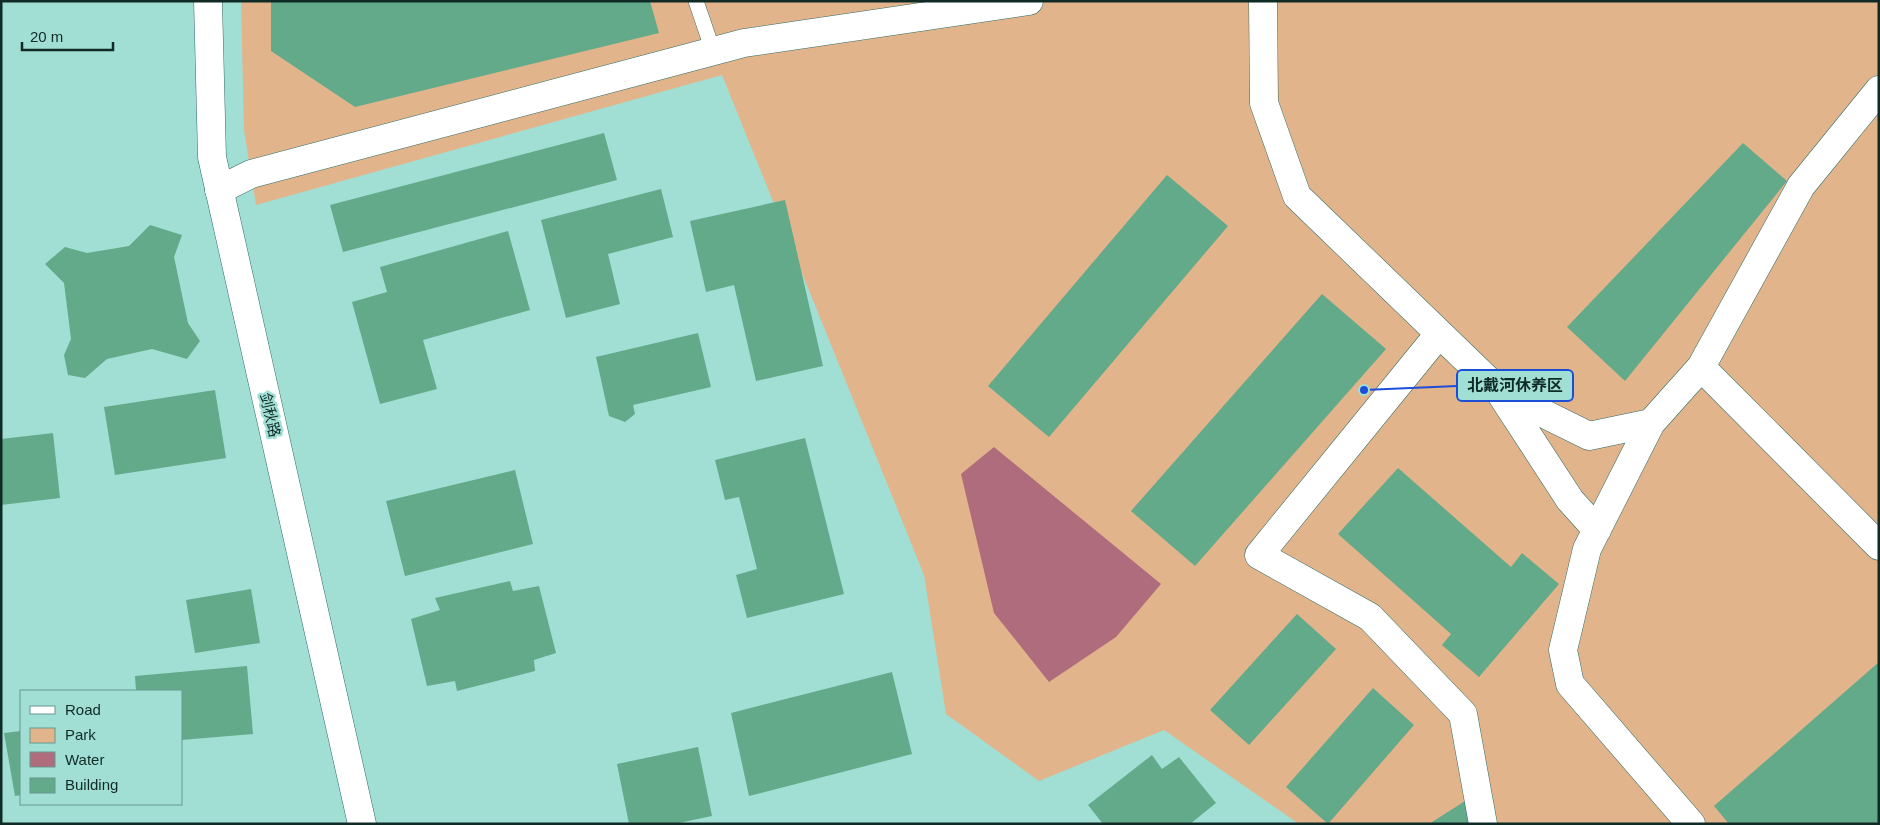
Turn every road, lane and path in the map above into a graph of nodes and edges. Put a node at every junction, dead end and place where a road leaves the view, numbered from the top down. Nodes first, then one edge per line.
1 (208, 1) edge
2 (696, 1) edge
3 (1028, 1) edge
4 (1262, 1) edge
5 (713, 51) junction
6 (1879, 90) edge
7 (219, 190) junction
8 (1439, 334) junction
9 (1701, 366) junction
10 (1499, 391) junction
11 (1651, 423) junction
12 (1597, 530) junction
13 (1879, 546) edge
14 (362, 824) edge
15 (1483, 824) edge
16 (1691, 824) edge

1 - 7 street, 剑秋路
2 - 5 lane
3 - 5 street
4 - 8 street
5 - 7 street
6 - 9 street
7 - 14 street, 剑秋路
8 - 10 street
8 - 15 street
9 - 11 street
9 - 13 street
10 - 11 street
10 - 12 street
11 - 12 street
12 - 16 street

